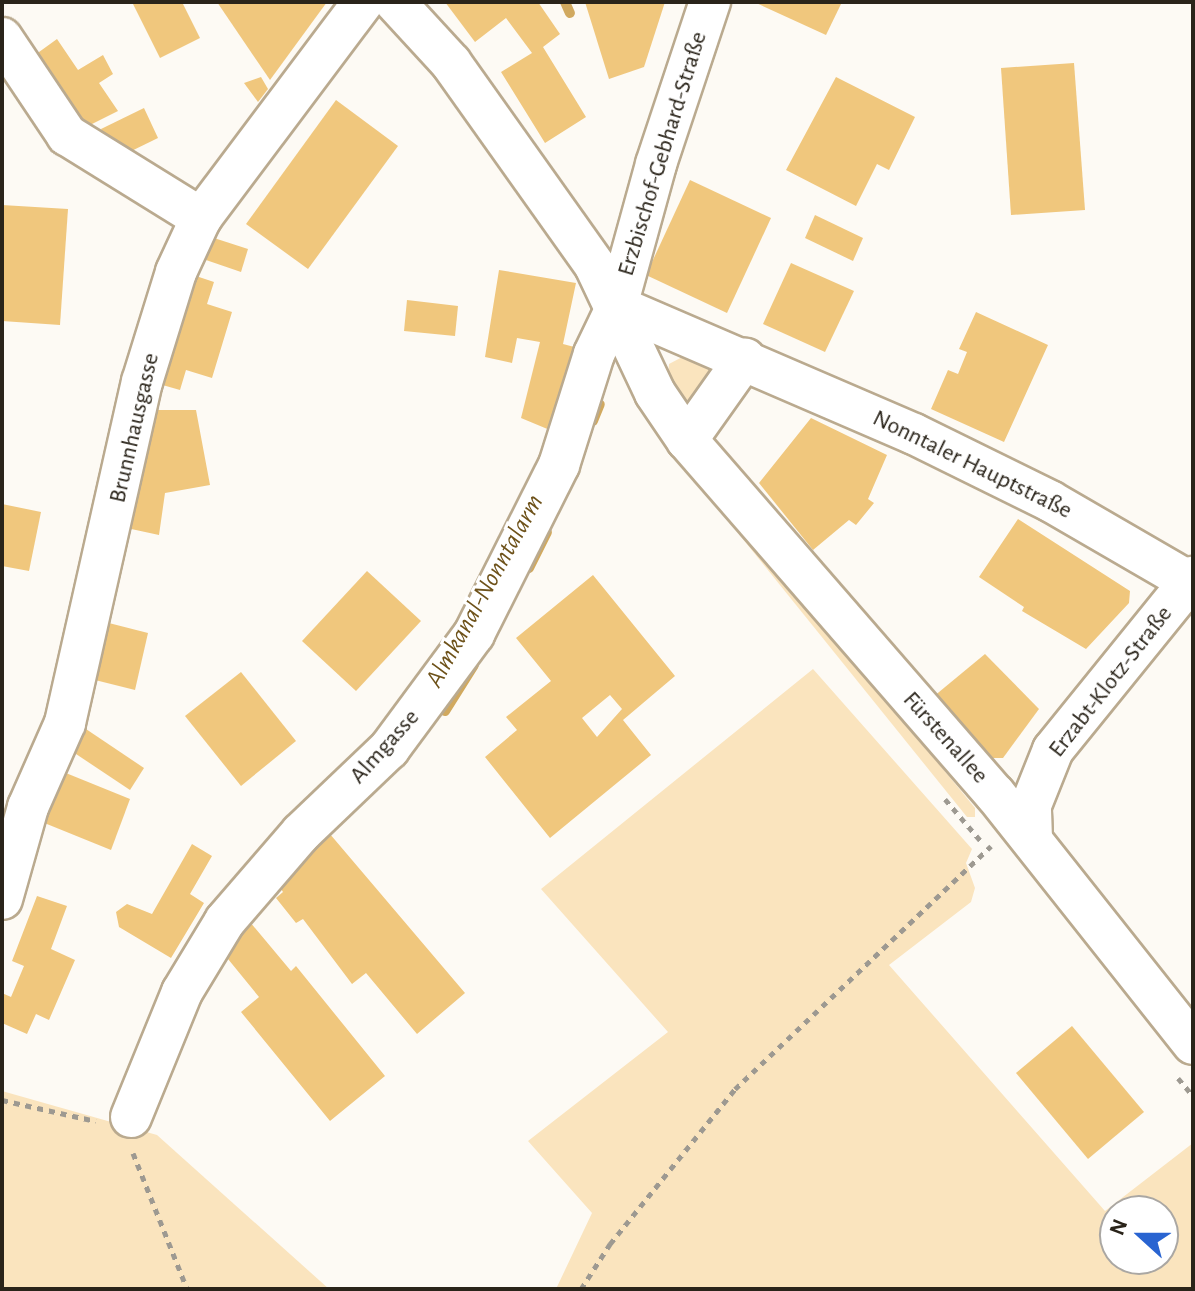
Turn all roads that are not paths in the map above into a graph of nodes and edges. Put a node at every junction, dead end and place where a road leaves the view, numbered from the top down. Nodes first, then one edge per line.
1 (363, 2) edge
2 (395, 2) edge
3 (710, 2) edge
4 (2, 38) edge
5 (201, 218) junction
6 (617, 306) junction
7 (745, 358) junction
8 (687, 440) junction
9 (1191, 581) edge
10 (1015, 842) junction
11 (2, 899) edge
12 (1193, 1044) edge
13 (130, 1123) road end

1 - 5 street, Brunnhausgasse
2 - 6 street
3 - 6 street, Erzbischof-Gebhard-Straße
4 - 5 street
5 - 11 street, Brunnhausgasse
6 - 7 street, Nonntaler Hauptstraße
6 - 8 street, Fürstenallee
6 - 13 street, Almgasse
7 - 8 street
7 - 9 street, Nonntaler Hauptstraße
8 - 10 street, Fürstenallee
9 - 10 street, Erzabt-Klotz-Straße
10 - 12 street, Fürstenallee

